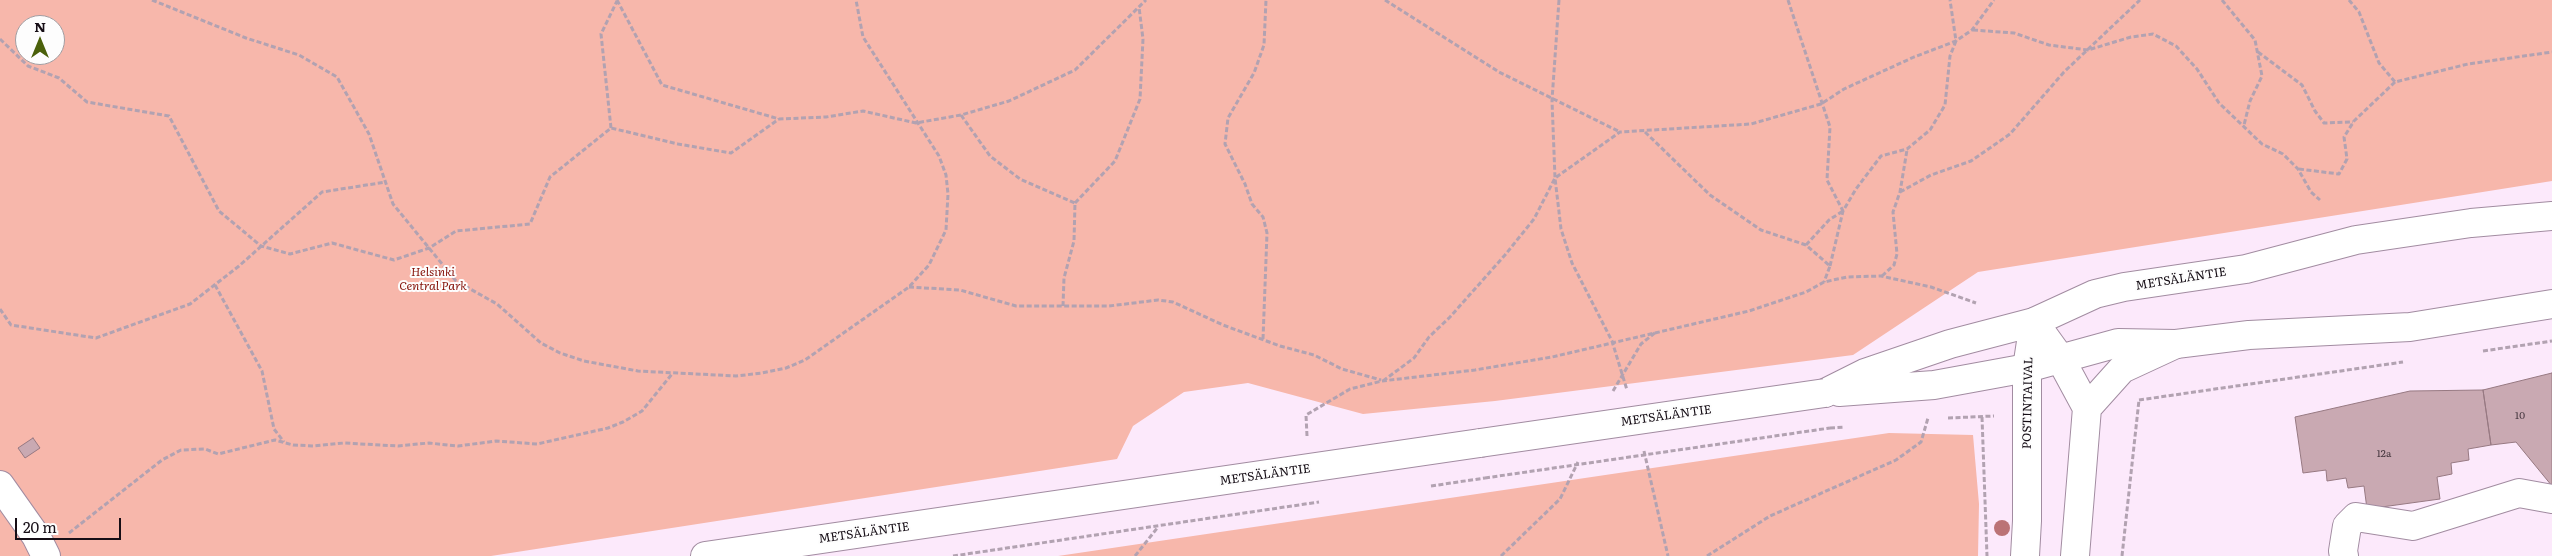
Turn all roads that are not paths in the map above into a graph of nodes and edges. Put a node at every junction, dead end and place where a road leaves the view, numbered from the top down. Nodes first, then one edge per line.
1 (2552, 216) edge
2 (2552, 304) edge
3 (2034, 322) junction
4 (2176, 344) junction
5 (2060, 358) junction
6 (2027, 368) junction
7 (1825, 394) junction
8 (2087, 408) junction
9 (0, 485) edge
10 (2552, 499) edge
11 (46, 556) edge
12 (704, 556) edge
13 (2025, 556) edge
14 (2075, 556) edge
15 (2344, 556) edge

1 - 3 main road, METSÄLÄNTIE
2 - 4 main road, METSÄLÄNTIE
3 - 5 main road, POSTINTAIVAL
3 - 6 main road, POSTINTAIVAL
3 - 7 main road, METSÄLÄNTIE
4 - 5 main road, METSÄLÄNTIE
4 - 8 main road
5 - 6 main road, METSÄLÄNTIE
5 - 8 main road, POSTINTAIVAL
6 - 7 main road, METSÄLÄNTIE
6 - 13 main road, POSTINTAIVAL
7 - 12 main road, METSÄLÄNTIE, bridge
8 - 14 main road
9 - 11 main road
10 - 15 main road

